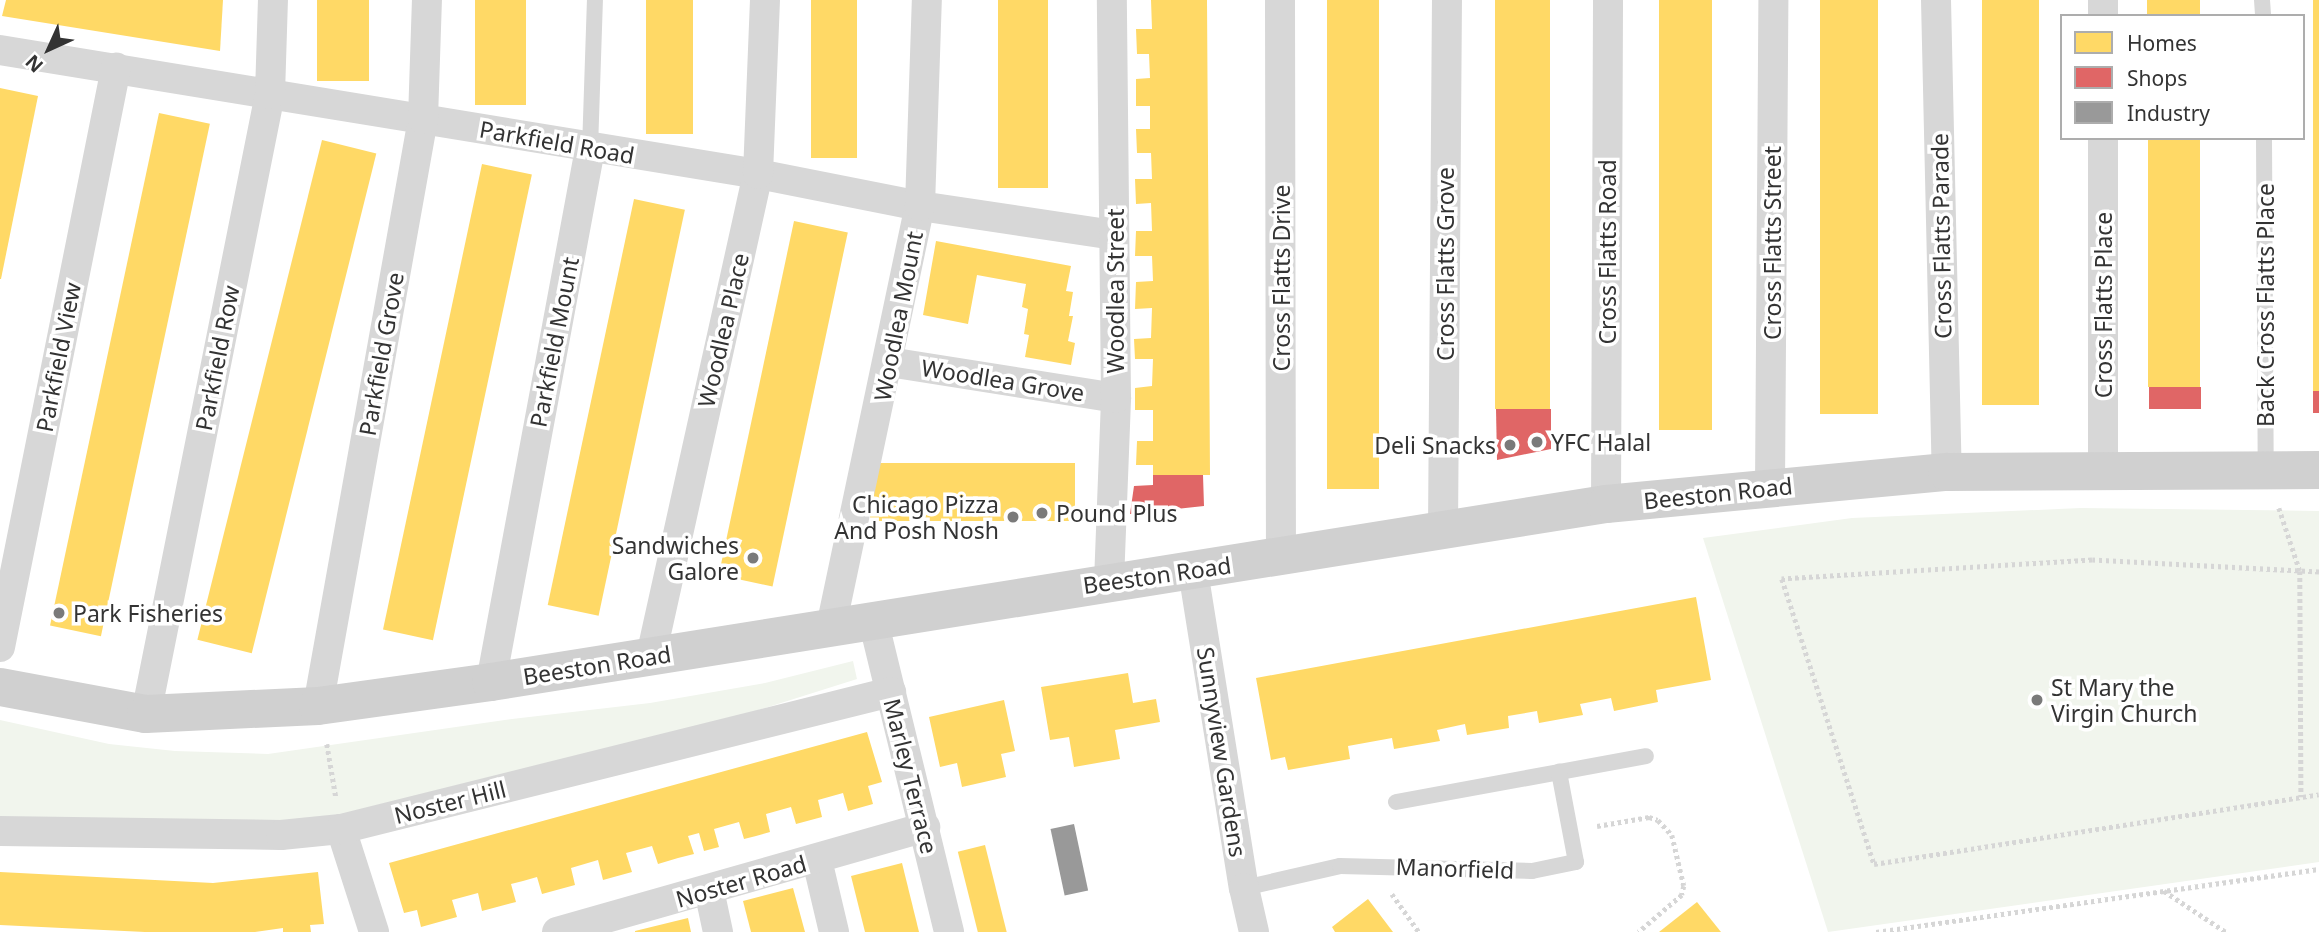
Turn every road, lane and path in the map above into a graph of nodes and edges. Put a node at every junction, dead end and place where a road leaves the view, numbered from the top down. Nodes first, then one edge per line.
1 (273, 0) edge
2 (427, 0) edge
3 (596, 0) edge
4 (765, 0) edge
5 (927, 0) edge
6 (1112, 0) edge
7 (1280, 0) edge
8 (1447, 0) edge
9 (1608, 0) edge
10 (1773, 0) edge
11 (1936, 0) edge
12 (0, 50) edge
13 (116, 68) junction
14 (270, 94) junction
15 (423, 119) junction
16 (2103, 140) edge
17 (2264, 140) edge
18 (590, 149) junction
19 (758, 174) junction
20 (920, 206) junction
21 (1114, 235) junction
22 (889, 362) junction
23 (1116, 398) junction
24 (2319, 470) edge
25 (2266, 471) junction
26 (1947, 472) junction
27 (2103, 473) junction
28 (1770, 487) junction
29 (1606, 504) junction
30 (1443, 529) junction
31 (1281, 556) junction
32 (1193, 571) junction
33 (2300, 571) junction
34 (2319, 572) edge
35 (1109, 582) junction
36 (873, 620) junction
37 (831, 627) junction
38 (0, 647) edge
39 (651, 656) junction
40 (491, 682) junction
41 (0, 687) edge
42 (891, 692) junction
43 (319, 706) junction
44 (146, 714) junction
45 (1646, 756) dead end
46 (1559, 772) junction
47 (2319, 794) edge
48 (2301, 797) junction
49 (1396, 802) dead end
50 (925, 827) junction
51 (341, 829) junction
52 (0, 831) edge
53 (1570, 831) junction
54 (817, 860) junction
55 (1371, 865) junction
56 (2319, 869) edge
57 (1244, 888) junction
58 (709, 890) junction
59 (2164, 891) junction
60 (607, 925) edge
61 (1901, 930) edge
62 (374, 932) edge
63 (557, 932) edge
64 (718, 932) edge
65 (834, 932) edge
66 (948, 932) edge
67 (1254, 932) edge
68 (1419, 932) edge
69 (1639, 932) edge
70 (1876, 932) edge
71 (2227, 932) edge

1 - 14 street, Parkfield Row
2 - 15 street, Parkfield Grove
3 - 18 lane, Parkfield Mount
4 - 19 street, Woodlea Place
5 - 20 street, Woodlea Mount
6 - 21 street, Woodlea Street
7 - 31 street, Cross Flatts Drive
8 - 30 street, Cross Flatts Grove
9 - 29 street, Cross Flatts Road
10 - 28 street, Cross Flatts Street
11 - 26 street, Cross Flatts Parade
12 - 13 street, Parkfield Road
13 - 14 street, Parkfield Road
13 - 38 street, Parkfield View
14 - 15 street, Parkfield Road
14 - 44 street, Parkfield Row
15 - 18 street, Parkfield Road
15 - 43 street, Parkfield Grove
16 - 27 street, Cross Flatts Place
17 - 25 lane, Back Cross Flatts Place
18 - 19 street, Parkfield Road
18 - 40 street, Parkfield Mount
19 - 20 street, Parkfield Road
19 - 39 street, Woodlea Place
20 - 21 street, Parkfield Road
20 - 22 street, Woodlea Mount
21 - 23 street, Woodlea Street
22 - 23 street, Woodlea Grove
22 - 37 street, Woodlea Mount
23 - 35 street, Woodlea Street
24 - 25 street, Beeston Road
25 - 27 street, Beeston Road
25 - 33 path
26 - 27 street, Beeston Road
26 - 28 street, Beeston Road
28 - 29 street, Beeston Road
29 - 30 street, Beeston Road
30 - 31 street, Beeston Road
31 - 32 street, Beeston Road
32 - 35 street, Beeston Road
32 - 57 street, Sunnyview Gardens
33 - 34 path
33 - 48 path
33 - 48 path
35 - 36 street, Beeston Road
36 - 37 street, Beeston Road
36 - 42 street, Marley Terrace
37 - 39 street, Beeston Road
39 - 40 street, Beeston Road
40 - 43 street, Beeston Road
41 - 44 street, Beeston Road
42 - 50 street, Marley Terrace
42 - 51 street, Noster Hill
43 - 44 street, Beeston Road
43 - 51 path
45 - 46 lane
46 - 49 lane
46 - 53 lane, Manorfield
47 - 48 path
50 - 54 street, Noster Road
50 - 66 street, Marley Terrace
51 - 52 street, Noster Hill
51 - 62 street
53 - 55 lane, Manorfield
53 - 69 path
54 - 58 street, Noster Road
54 - 65 street
55 - 57 lane, Manorfield
55 - 68 path
56 - 59 path
57 - 67 street, Sunnyview Gardens
58 - 60 street, Noster Road
58 - 64 street
59 - 61 path
59 - 71 path
60 - 63 street, Noster Road
61 - 70 path

